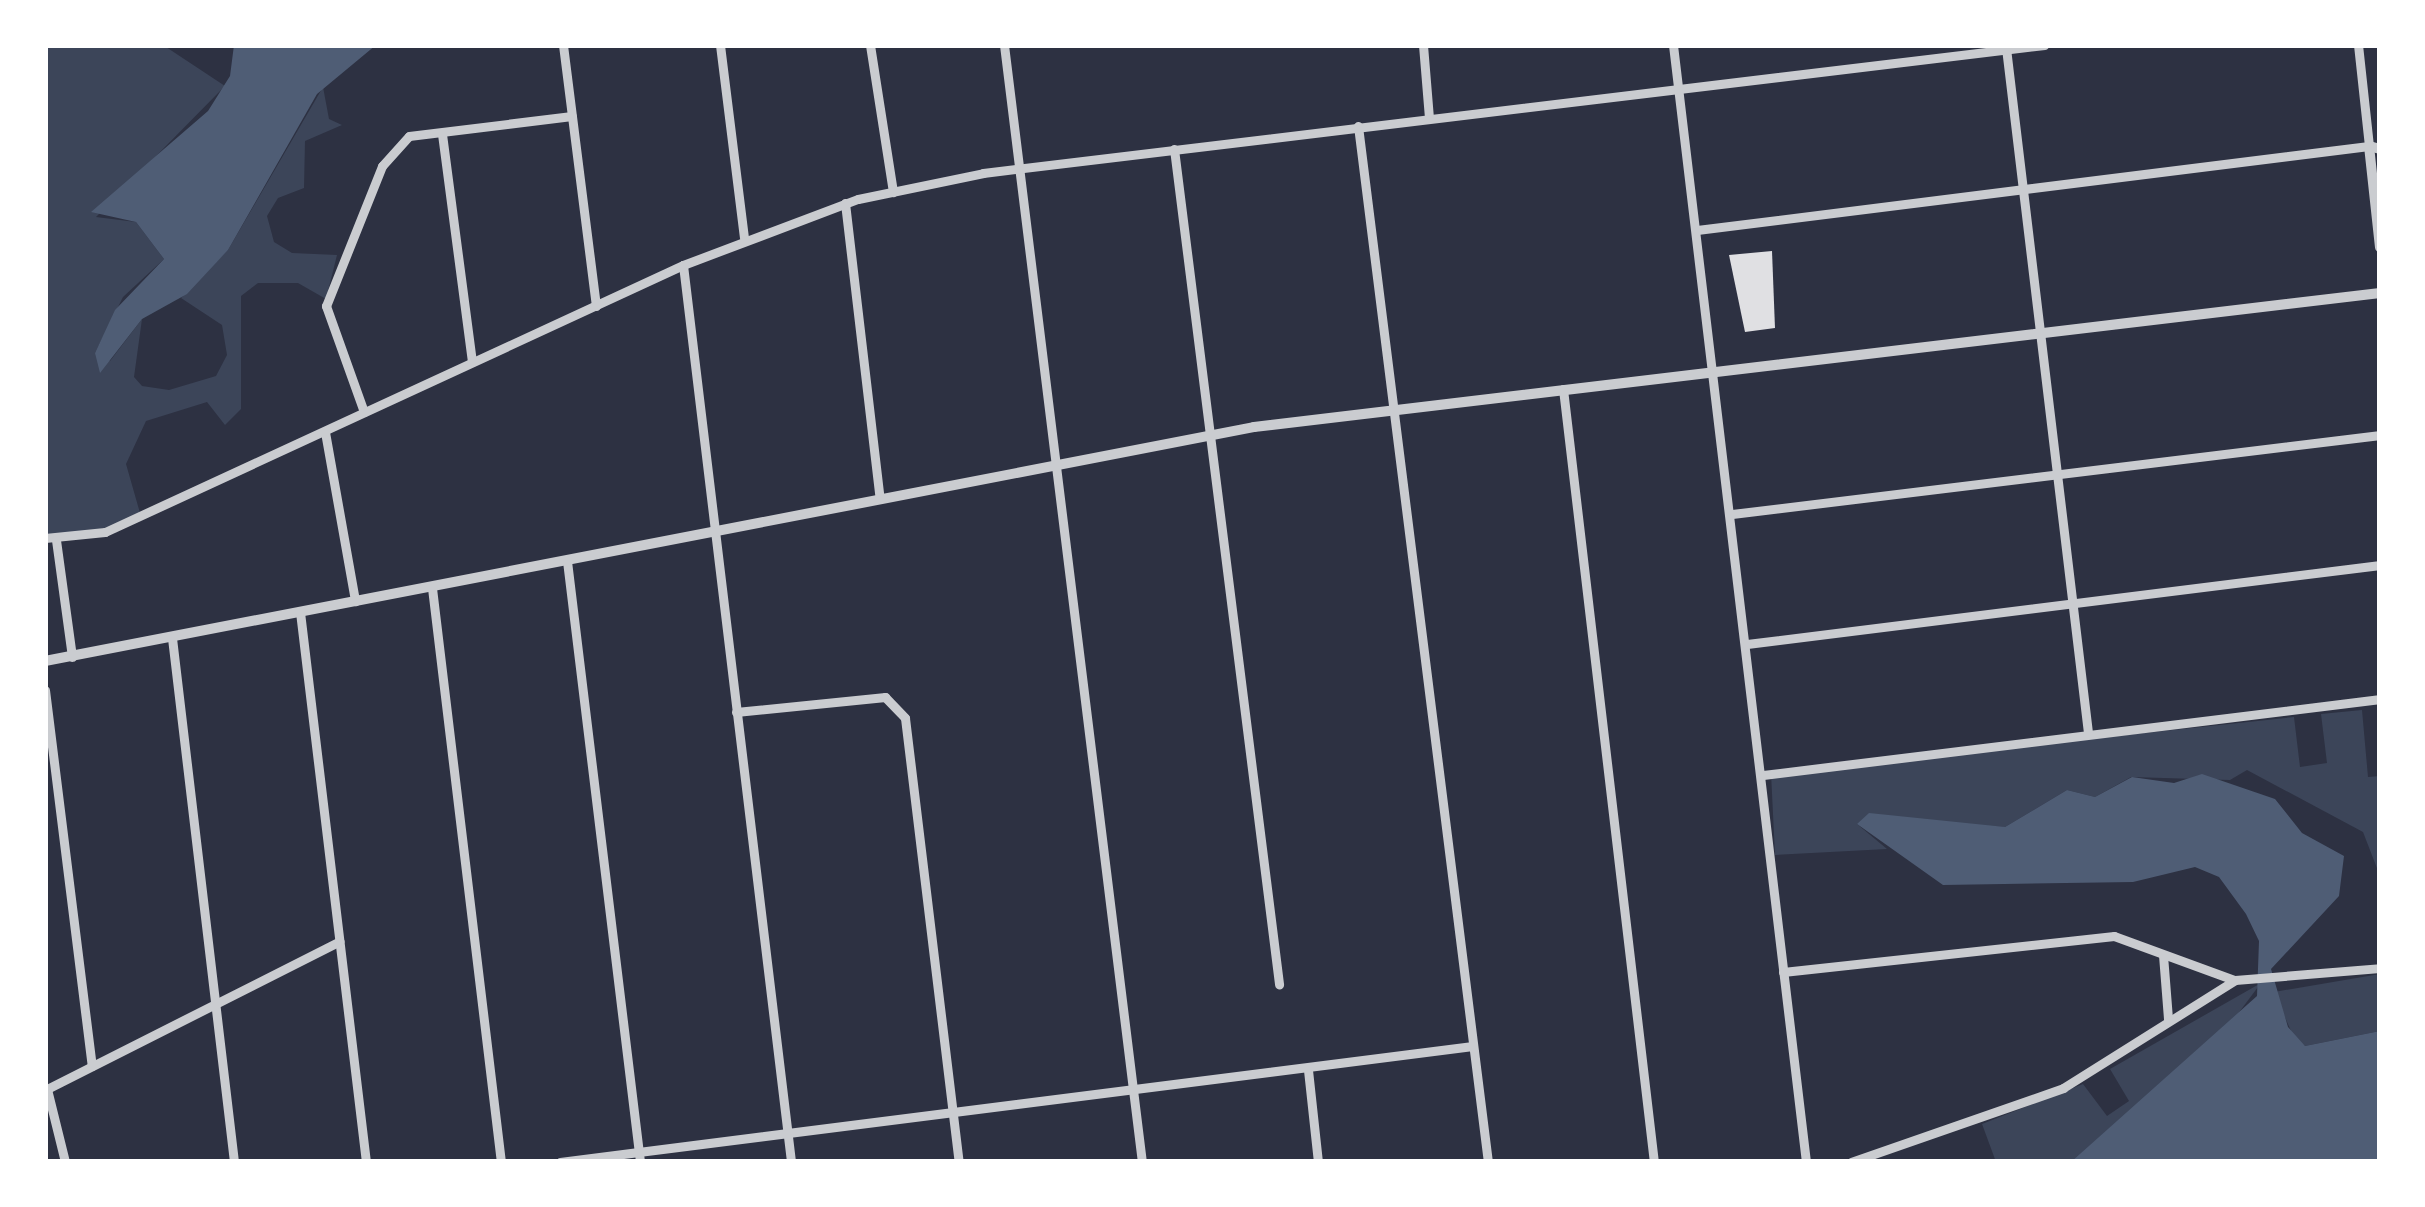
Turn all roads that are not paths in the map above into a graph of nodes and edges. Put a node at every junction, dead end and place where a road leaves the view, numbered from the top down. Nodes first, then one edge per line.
1 (564, 45) edge
2 (720, 45) edge
3 (870, 45) edge
4 (1004, 45) edge
5 (1422, 45) edge
6 (1673, 45) edge
7 (2044, 45) edge
8 (2358, 45) edge
9 (2006, 47) edge
10 (1678, 89) junction
11 (572, 116) junction
12 (1429, 118) junction
13 (1358, 126) junction
14 (442, 134) junction
15 (2374, 148) edge
16 (1174, 149) junction
17 (1022, 168) junction
18 (2022, 186) junction
19 (893, 192) junction
20 (845, 203) junction
21 (1697, 230) junction
22 (744, 238) junction
23 (2380, 247) edge
24 (683, 265) junction
25 (2380, 293) edge
26 (596, 306) junction
27 (2039, 330) junction
28 (472, 362) junction
29 (1711, 371) junction
30 (1563, 389) junction
31 (1395, 410) junction
32 (364, 412) junction
33 (325, 432) junction
34 (2380, 435) edge
35 (1207, 436) junction
36 (1062, 464) junction
37 (2055, 475) junction
38 (880, 499) junction
39 (1732, 514) junction
40 (715, 534) junction
41 (51, 539) edge
42 (567, 561) junction
43 (2380, 565) edge
44 (432, 588) junction
45 (355, 601) junction
46 (2072, 605) junction
47 (300, 612) junction
48 (172, 638) junction
49 (1747, 644) junction
50 (72, 657) junction
51 (45, 661) edge
52 (45, 690) edge
53 (2380, 699) edge
54 (736, 712) junction
55 (2088, 733) junction
56 (1763, 775) junction
57 (340, 941) junction
58 (2163, 955) junction
59 (2380, 968) edge
60 (1783, 972) junction
61 (2235, 980) junction
62 (1279, 984) dead end
63 (214, 1006) junction
64 (2168, 1019) junction
65 (1473, 1046) junction
66 (92, 1066) junction
67 (1308, 1070) junction
68 (46, 1089) edge
69 (1134, 1091) junction
70 (954, 1117) junction
71 (788, 1136) junction
72 (639, 1158) edge
73 (65, 1162) edge
74 (234, 1162) edge
75 (366, 1162) edge
76 (501, 1162) edge
77 (560, 1162) edge
78 (792, 1162) edge
79 (959, 1162) edge
80 (1142, 1162) edge
81 (1318, 1162) edge
82 (1488, 1162) edge
83 (1654, 1162) edge
84 (1806, 1162) edge
85 (1851, 1162) edge

1 - 11 street
2 - 22 street
3 - 19 street
4 - 17 street
5 - 12 street
6 - 10 street
7 - 9 street
8 - 15 street
9 - 10 street
9 - 18 street
10 - 12 street
10 - 21 street
11 - 14 street
11 - 26 street
12 - 13 street
13 - 16 street
13 - 31 street
14 - 28 street
14 - 32 street
15 - 18 street
15 - 23 street
16 - 17 street
16 - 35 street
17 - 19 street
17 - 36 street
18 - 21 street
18 - 27 street
19 - 20 street
20 - 22 street
20 - 38 street
21 - 29 street
22 - 24 street
24 - 26 street
24 - 40 street
25 - 27 street
26 - 28 street
27 - 29 street
27 - 37 street
28 - 32 street
29 - 30 street
29 - 39 street
30 - 31 street
30 - 83 street
31 - 35 street
31 - 65 street
32 - 33 street
33 - 41 street
33 - 45 street
34 - 37 street
35 - 36 street
35 - 62 street
36 - 38 street
36 - 69 street
37 - 39 street
37 - 46 street
38 - 40 street
39 - 49 street
40 - 42 street
40 - 54 street
41 - 50 street
42 - 44 street
42 - 72 street
43 - 46 street
44 - 45 street
44 - 76 street
45 - 47 street
46 - 49 street
46 - 55 street
47 - 48 street
47 - 57 street
48 - 50 street
48 - 63 street
49 - 56 street
50 - 51 street
52 - 66 street
53 - 55 street
54 - 70 street
54 - 71 street
55 - 56 street
56 - 60 street
57 - 63 street
57 - 75 street
58 - 60 street
58 - 61 street
58 - 64 street
59 - 61 street
60 - 84 street
61 - 64 street
63 - 66 street
63 - 74 street
64 - 85 street
65 - 67 street
65 - 82 street
66 - 68 street
67 - 69 street
67 - 81 street
68 - 73 street
69 - 70 street
69 - 80 street
70 - 71 street
70 - 79 street
71 - 72 street
71 - 78 street
72 - 77 street

